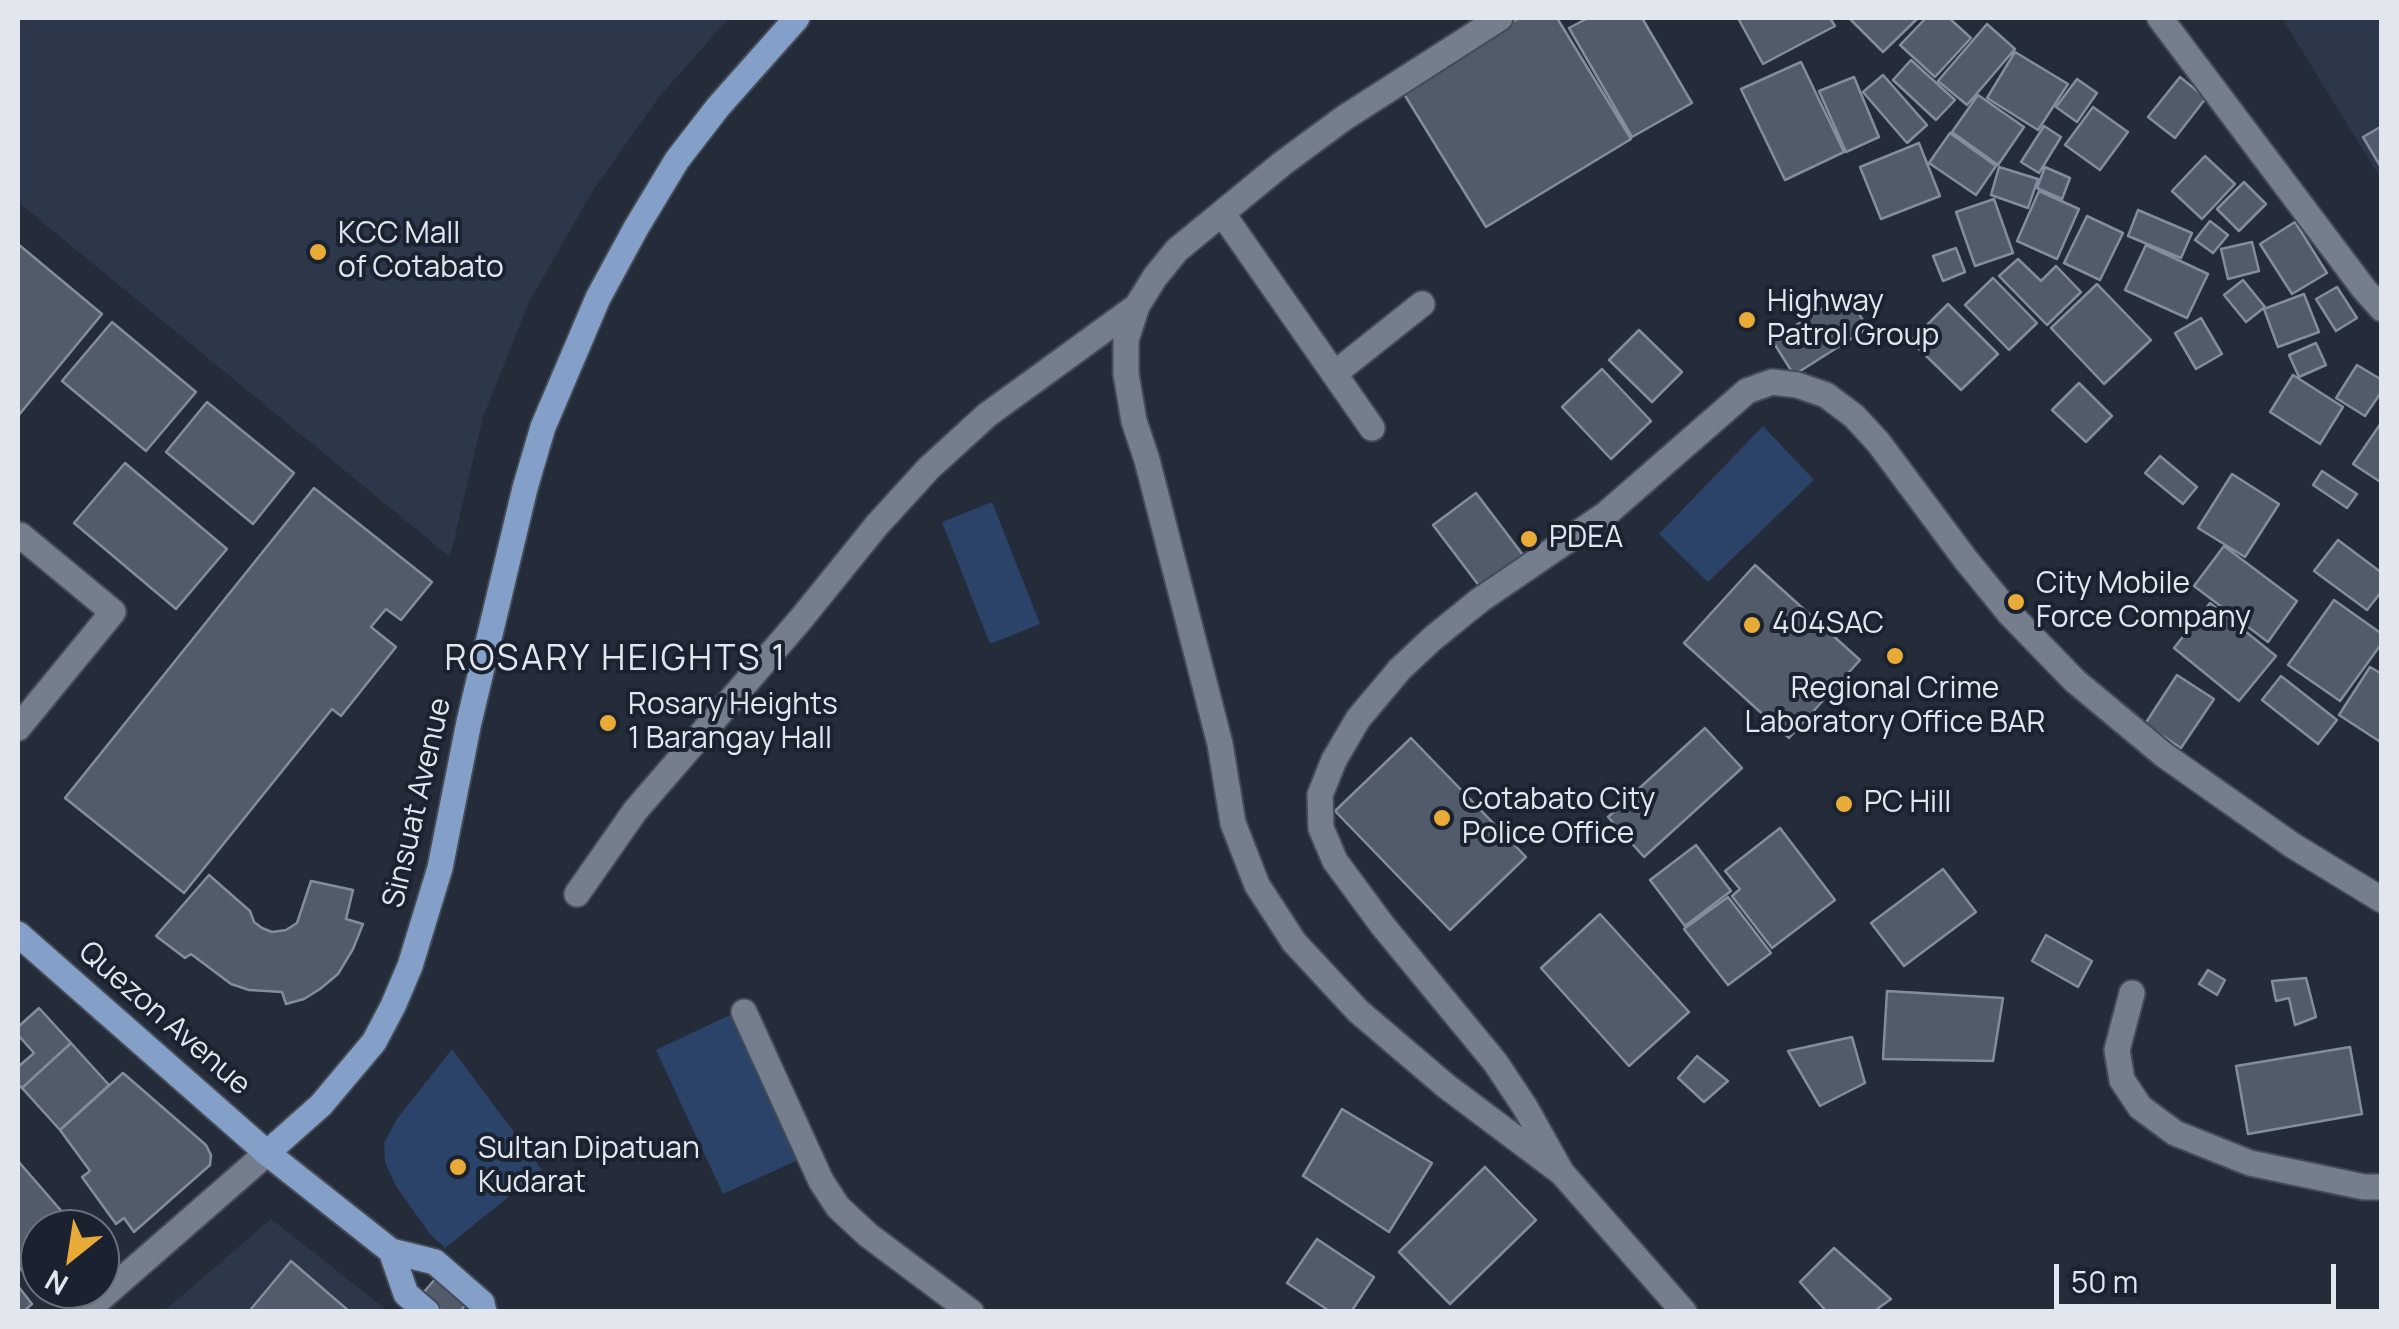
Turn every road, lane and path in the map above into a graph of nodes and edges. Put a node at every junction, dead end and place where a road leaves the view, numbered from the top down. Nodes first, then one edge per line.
1 (797, 18) edge
2 (1500, 18) edge
3 (2160, 18) edge
4 (1222, 213) junction
5 (1422, 304) dead end
6 (1137, 306) junction
7 (2382, 309) edge
8 (1334, 374) junction
9 (1372, 428) dead end
10 (18, 537) edge
11 (18, 728) edge
12 (577, 894) dead end
13 (2382, 900) edge
14 (18, 934) edge
15 (2132, 993) dead end
16 (744, 1012) dead end
17 (267, 1153) junction
18 (1562, 1173) junction
19 (2382, 1187) edge
20 (390, 1252) junction
21 (85, 1312) edge
22 (426, 1312) edge
23 (484, 1312) edge
24 (971, 1312) edge
25 (1684, 1312) edge

1 - 17 main road, Sinsuat Avenue
2 - 4 street
3 - 7 street
4 - 6 street
4 - 8 street
5 - 8 street
6 - 12 street
6 - 18 street
8 - 9 street
10 - 11 street
13 - 18 street
14 - 17 main road, Quezon Avenue
15 - 19 street
16 - 24 street
17 - 20 main road, Quezon Avenue
17 - 21 street, Sinsuat Avenue
18 - 25 street
20 - 22 main road
20 - 23 main road

